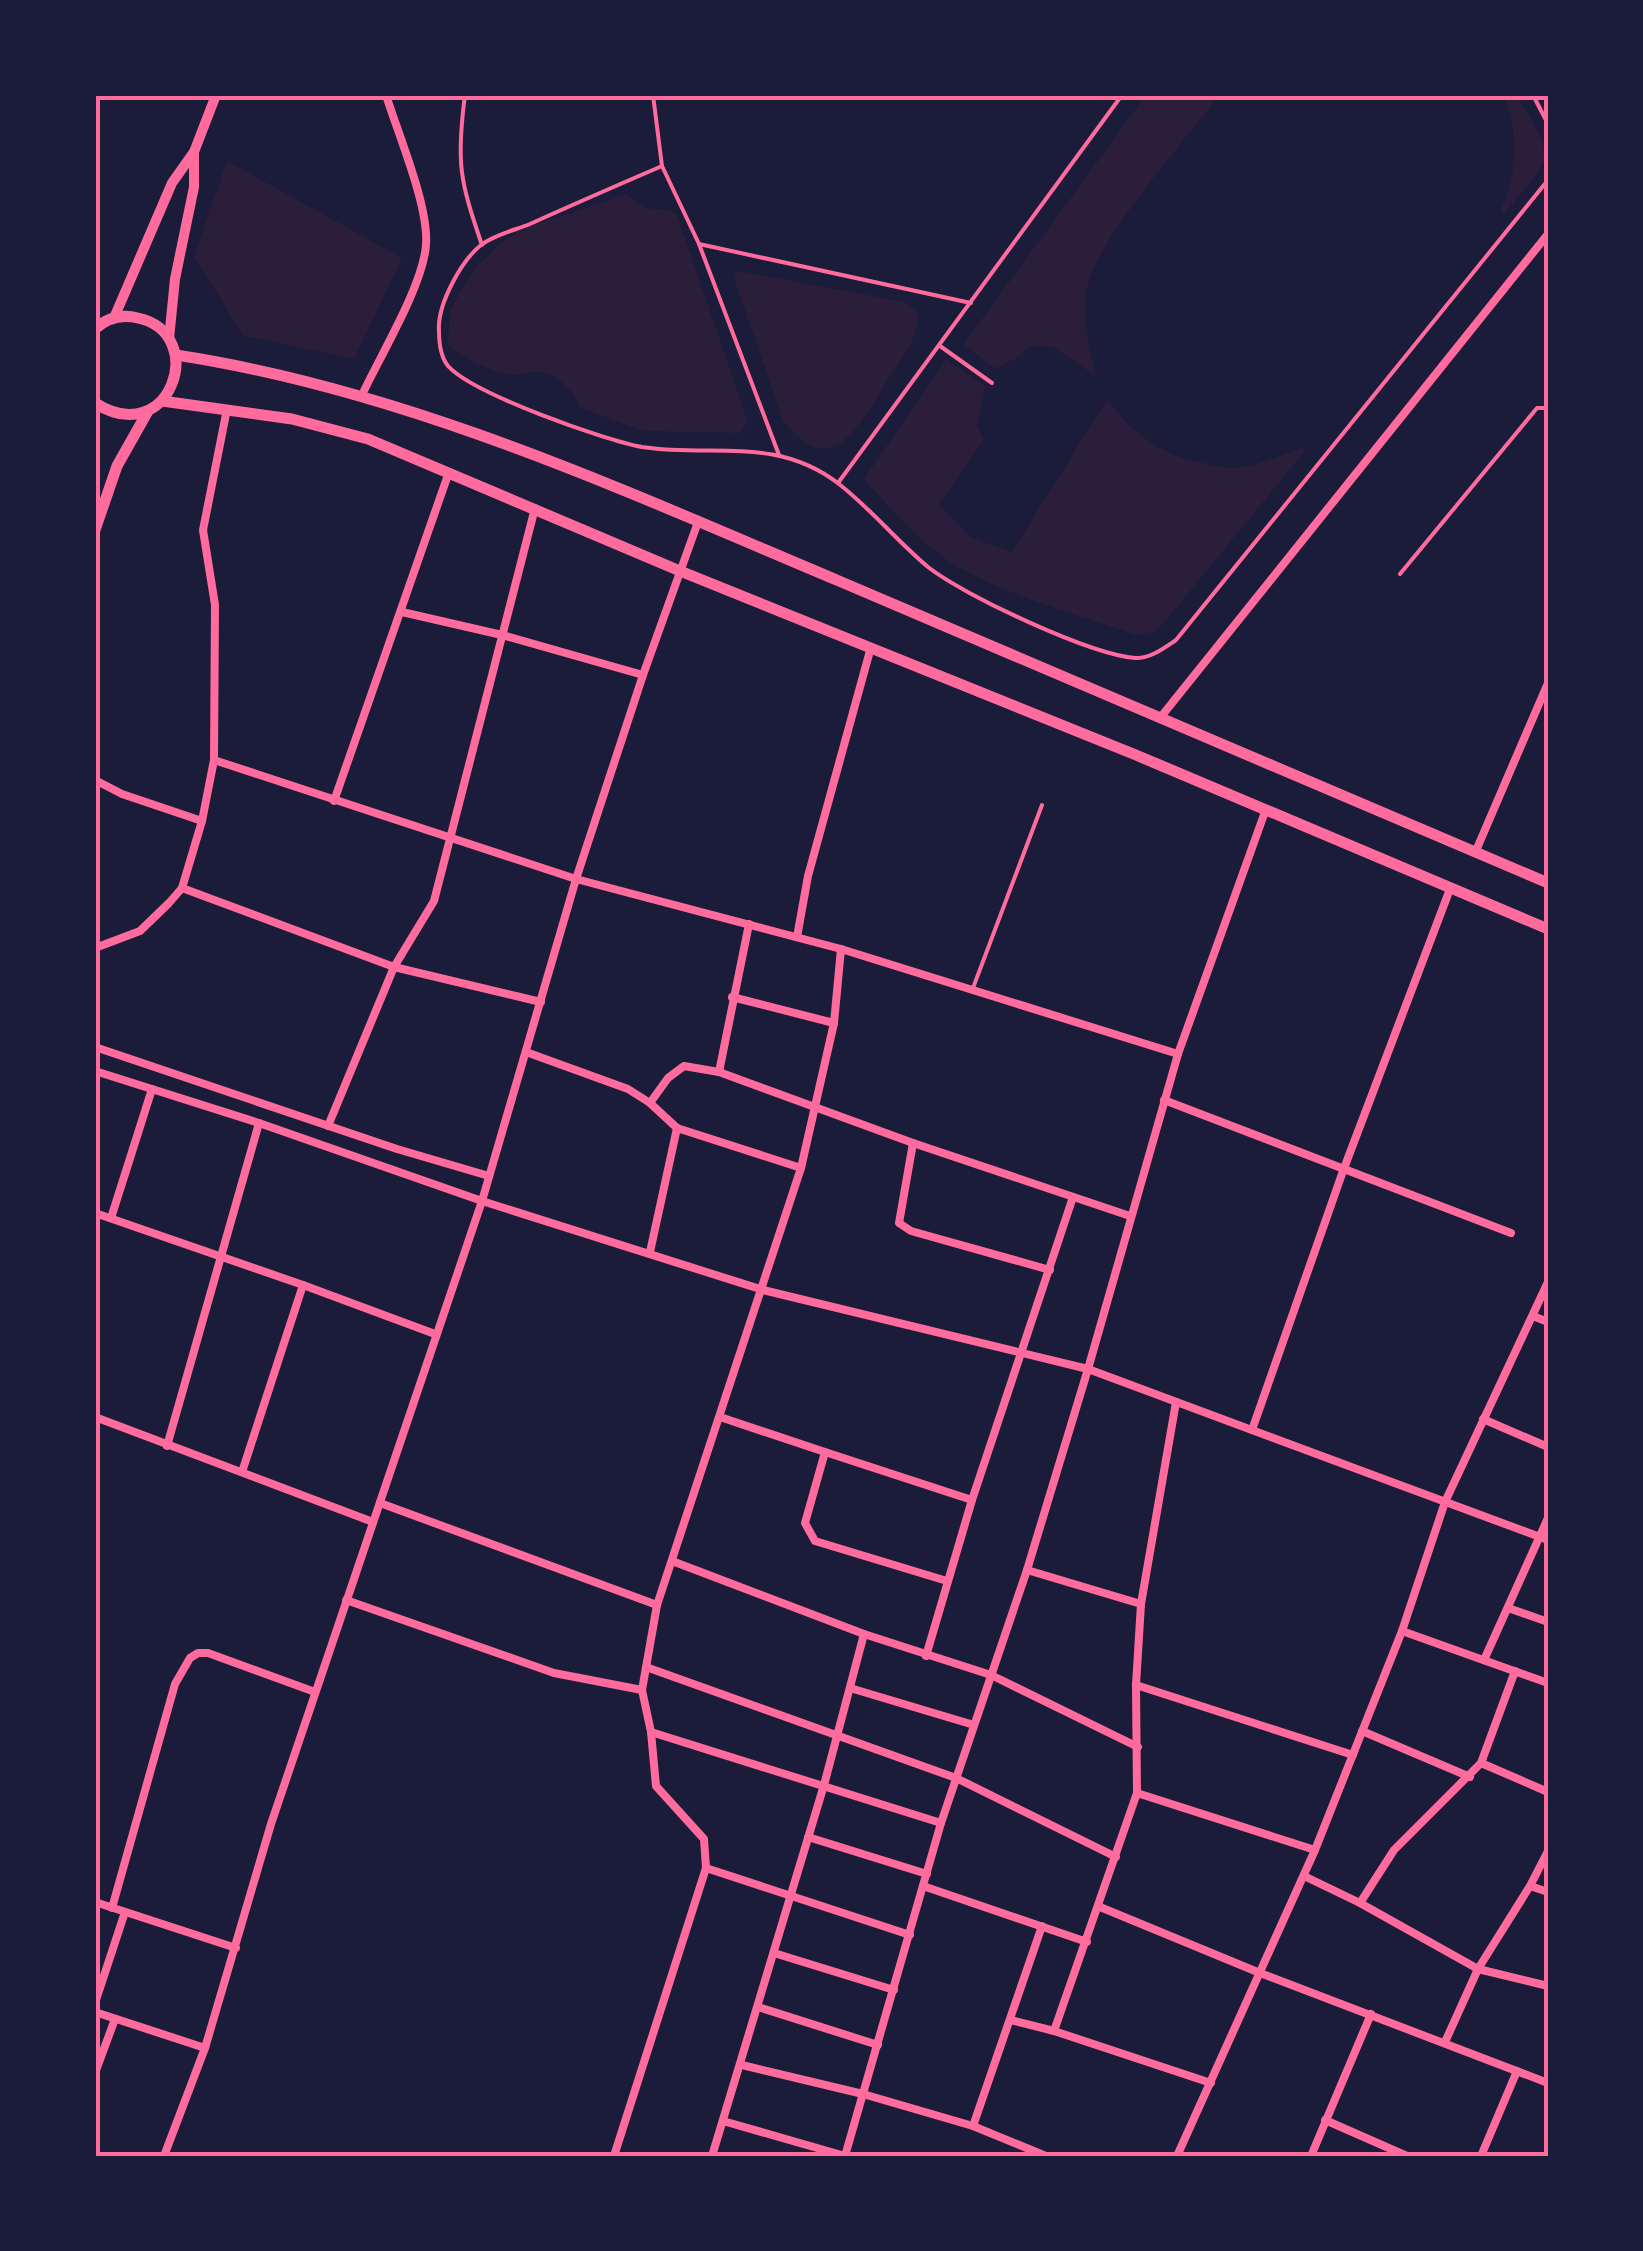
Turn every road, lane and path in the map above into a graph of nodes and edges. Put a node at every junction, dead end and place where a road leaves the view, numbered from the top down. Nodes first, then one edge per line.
1 (216, 95) edge
2 (386, 95) edge
3 (465, 95) edge
4 (653, 95) edge
5 (1122, 95) edge
6 (1533, 95) edge
7 (1548, 124) edge
8 (194, 152) junction
9 (662, 166) junction
10 (1548, 180) edge
11 (1548, 234) edge
12 (699, 244) junction
13 (482, 245) junction
14 (971, 304) junction
15 (101, 323) edge
16 (169, 339) junction
17 (940, 346) junction
18 (176, 355) junction
19 (992, 383) dead end
20 (362, 395) junction
21 (162, 401) junction
22 (95, 403) edge
23 (1548, 408) edge
24 (227, 409) junction
25 (148, 411) junction
26 (779, 456) junction
27 (448, 472) junction
28 (838, 483) junction
29 (535, 508) junction
30 (698, 522) junction
31 (95, 530) edge
32 (680, 571) junction
33 (1400, 574) dead end
34 (402, 612) junction
35 (502, 634) junction
36 (871, 648) junction
37 (643, 675) junction
38 (1548, 682) edge
39 (1160, 718) junction
40 (214, 760) junction
41 (95, 780) edge
42 (334, 801) junction
43 (1042, 804) dead end
44 (1266, 809) junction
45 (202, 821) junction
46 (449, 839) junction
47 (1475, 853) junction
48 (576, 879) junction
49 (1548, 883) edge
50 (182, 888) junction
51 (1450, 888) junction
52 (749, 924) junction
53 (1548, 929) edge
54 (797, 936) junction
55 (95, 948) edge
56 (841, 949) junction
57 (394, 968) junction
58 (973, 988) junction
59 (732, 997) junction
60 (541, 1002) junction
61 (834, 1023) junction
62 (95, 1047) edge
63 (526, 1052) junction
64 (1178, 1054) junction
65 (95, 1072) edge
66 (718, 1072) junction
67 (152, 1090) junction
68 (1164, 1100) junction
69 (650, 1103) junction
70 (816, 1106) junction
71 (260, 1123) junction
72 (328, 1126) junction
73 (677, 1128) junction
74 (913, 1143) junction
75 (801, 1168) junction
76 (1344, 1171) junction
77 (489, 1176) junction
78 (1073, 1197) junction
79 (482, 1201) junction
80 (95, 1213) edge
81 (1130, 1216) junction
82 (111, 1218) junction
83 (1511, 1233) dead end
84 (650, 1252) junction
85 (220, 1256) junction
86 (1050, 1270) junction
87 (1548, 1282) edge
88 (303, 1284) junction
89 (763, 1290) junction
90 (1533, 1316) junction
91 (1548, 1322) edge
92 (435, 1334) junction
93 (1024, 1352) junction
94 (1088, 1369) junction
95 (1176, 1402) junction
96 (95, 1417) edge
97 (720, 1417) junction
98 (1483, 1419) junction
99 (1252, 1430) junction
100 (167, 1446) junction
101 (1548, 1447) edge
102 (825, 1452) junction
103 (242, 1472) junction
104 (972, 1500) junction
105 (1445, 1502) junction
106 (380, 1503) junction
107 (1548, 1518) edge
108 (374, 1522) junction
109 (1543, 1538) edge
110 (672, 1560) junction
111 (1027, 1570) junction
112 (947, 1581) junction
113 (346, 1600) junction
114 (1141, 1604) junction
115 (657, 1605) junction
116 (1508, 1608) junction
117 (1548, 1622) edge
118 (1402, 1630) junction
119 (864, 1634) junction
120 (926, 1656) junction
121 (1484, 1660) junction
122 (646, 1667) junction
123 (1515, 1672) junction
124 (991, 1675) junction
125 (1548, 1684) edge
126 (1136, 1685) junction
127 (850, 1688) junction
128 (642, 1690) junction
129 (315, 1692) junction
130 (974, 1726) junction
131 (1362, 1731) junction
132 (651, 1732) junction
133 (838, 1733) junction
134 (1138, 1747) junction
135 (1352, 1755) junction
136 (1481, 1763) junction
137 (1470, 1777) junction
138 (956, 1778) junction
139 (824, 1785) junction
140 (1548, 1792) edge
141 (1138, 1793) junction
142 (941, 1823) junction
143 (808, 1837) junction
144 (1315, 1850) junction
145 (1548, 1851) edge
146 (1116, 1856) junction
147 (706, 1868) junction
148 (926, 1874) junction
149 (1304, 1876) junction
150 (923, 1886) junction
151 (1530, 1886) junction
152 (1548, 1892) edge
153 (791, 1894) junction
154 (95, 1902) edge
155 (1360, 1903) junction
156 (1100, 1907) junction
157 (112, 1908) junction
158 (125, 1912) junction
159 (1042, 1926) junction
160 (910, 1934) junction
161 (1087, 1942) junction
162 (236, 1948) junction
163 (774, 1953) junction
164 (1478, 1969) junction
165 (1260, 1973) junction
166 (1548, 1986) edge
167 (894, 1990) junction
168 (95, 2003) edge
169 (758, 2007) junction
170 (95, 2012) edge
171 (1371, 2014) junction
172 (115, 2018) junction
173 (1011, 2020) junction
174 (1054, 2031) junction
175 (1445, 2042) junction
176 (878, 2045) junction
177 (206, 2048) junction
178 (742, 2065) junction
179 (1517, 2071) junction
180 (95, 2073) edge
181 (1211, 2083) junction
182 (1548, 2083) edge
183 (863, 2094) junction
184 (1325, 2120) junction
185 (723, 2121) junction
186 (973, 2126) junction
187 (1039, 2155) edge
188 (164, 2156) edge
189 (614, 2156) edge
190 (712, 2156) edge
191 (1177, 2156) edge
192 (1311, 2156) edge
193 (1407, 2156) edge
194 (1481, 2156) edge

1 - 8 street
2 - 20 street
3 - 13 lane
4 - 9 lane
5 - 14 lane
6 - 7 lane
8 - 15 street
8 - 16 street
9 - 12 lane
9 - 13 lane
10 - 28 lane
11 - 39 street
12 - 14 lane
12 - 26 lane
13 - 26 lane
14 - 17 lane
15 - 16 main road
16 - 18 main road
17 - 19 lane
17 - 28 lane
18 - 20 main road
18 - 21 main road
20 - 30 main road
21 - 24 main road
21 - 25 main road
22 - 25 main road
23 - 33 lane
24 - 27 main road
24 - 40 street
25 - 31 main road
26 - 28 lane
27 - 29 main road
27 - 34 street
29 - 32 main road
29 - 35 street
30 - 32 street
30 - 39 main road
32 - 36 main road
32 - 37 street
34 - 35 street
34 - 42 street
35 - 37 street
35 - 46 street
36 - 44 main road
36 - 54 street
37 - 48 street
38 - 47 street
39 - 47 main road
40 - 42 street
40 - 45 street
41 - 45 street
42 - 46 street
43 - 58 lane
44 - 51 main road
44 - 64 street
45 - 50 street
46 - 48 street
46 - 57 street
47 - 49 main road
48 - 52 street
48 - 60 street
50 - 55 street
50 - 57 street
51 - 53 main road
51 - 76 street
52 - 54 street
52 - 59 street
54 - 56 street
56 - 58 street
56 - 61 street
57 - 60 street
57 - 72 street
58 - 64 street
59 - 61 street
59 - 66 street
60 - 63 street
61 - 70 street
62 - 72 street
63 - 69 street
63 - 77 street
64 - 68 street
65 - 67 street
66 - 69 street
66 - 70 street
67 - 71 street
67 - 82 street
68 - 76 street
68 - 81 street
69 - 73 street
70 - 74 street
70 - 75 street
71 - 79 street
71 - 85 street
72 - 77 street
73 - 75 street
73 - 84 street
74 - 78 street
74 - 86 street
75 - 89 street
76 - 83 street
76 - 99 street
77 - 79 street
78 - 81 street
78 - 86 street
79 - 84 street
79 - 92 street
80 - 82 street
81 - 94 street
82 - 85 street
84 - 89 street
85 - 88 street
85 - 100 street
86 - 93 street
87 - 90 street
88 - 92 street
88 - 103 street
89 - 93 street
89 - 97 street
90 - 91 street
90 - 98 street
92 - 106 street
93 - 94 street
93 - 104 street
94 - 95 street
94 - 111 street
95 - 99 street
95 - 114 street
96 - 100 street
97 - 102 street
97 - 110 street
98 - 101 street
98 - 105 street
99 - 105 street
100 - 103 street
102 - 104 street
102 - 112 street
103 - 108 street
104 - 112 street
105 - 109 street
105 - 118 street
106 - 108 street
106 - 115 street
107 - 109 street
108 - 113 street
109 - 116 street
110 - 115 street
110 - 119 street
111 - 114 street
111 - 124 street
112 - 120 street
113 - 128 street
113 - 129 street
114 - 126 street
115 - 122 street
116 - 117 street
116 - 121 street
118 - 121 street
118 - 131 street
119 - 120 street
119 - 127 street
120 - 124 street
121 - 123 street
122 - 128 street
122 - 133 street
123 - 125 street
123 - 136 street
124 - 130 street
124 - 134 street
126 - 134 street
126 - 135 street
127 - 130 street
127 - 133 street
128 - 132 street
129 - 157 street
129 - 162 street
130 - 138 street
131 - 135 street
131 - 137 street
132 - 139 street
132 - 147 street
133 - 138 street
133 - 139 street
134 - 141 street
135 - 144 street
136 - 137 street
136 - 140 street
137 - 155 street
138 - 142 street
138 - 146 street
139 - 142 street
139 - 143 street
141 - 144 street
141 - 146 street
142 - 148 street
143 - 148 street
143 - 153 street
144 - 149 street
145 - 151 street
146 - 156 street
147 - 153 street
147 - 189 street
148 - 150 street
149 - 155 street
149 - 165 street
150 - 159 street
150 - 160 street
151 - 152 street
151 - 164 street
153 - 160 street
153 - 163 street
154 - 157 street
155 - 164 street
156 - 161 street
156 - 165 street
157 - 158 street
158 - 162 street
158 - 168 street
159 - 161 street
159 - 173 street
160 - 167 street
161 - 174 street
162 - 177 street
163 - 167 street
163 - 169 street
164 - 166 street
164 - 175 street
165 - 171 street
165 - 181 street
167 - 176 street
169 - 176 street
169 - 178 street
170 - 172 street
171 - 175 street
171 - 184 street
172 - 177 street
172 - 180 street
173 - 174 street
173 - 186 street
174 - 181 street
175 - 179 street
176 - 183 street
177 - 188 street
178 - 183 street
178 - 185 street
179 - 182 street
179 - 194 street
181 - 191 street
183 - 185 street
183 - 186 street
184 - 192 street
184 - 193 street
185 - 190 street
186 - 187 street

